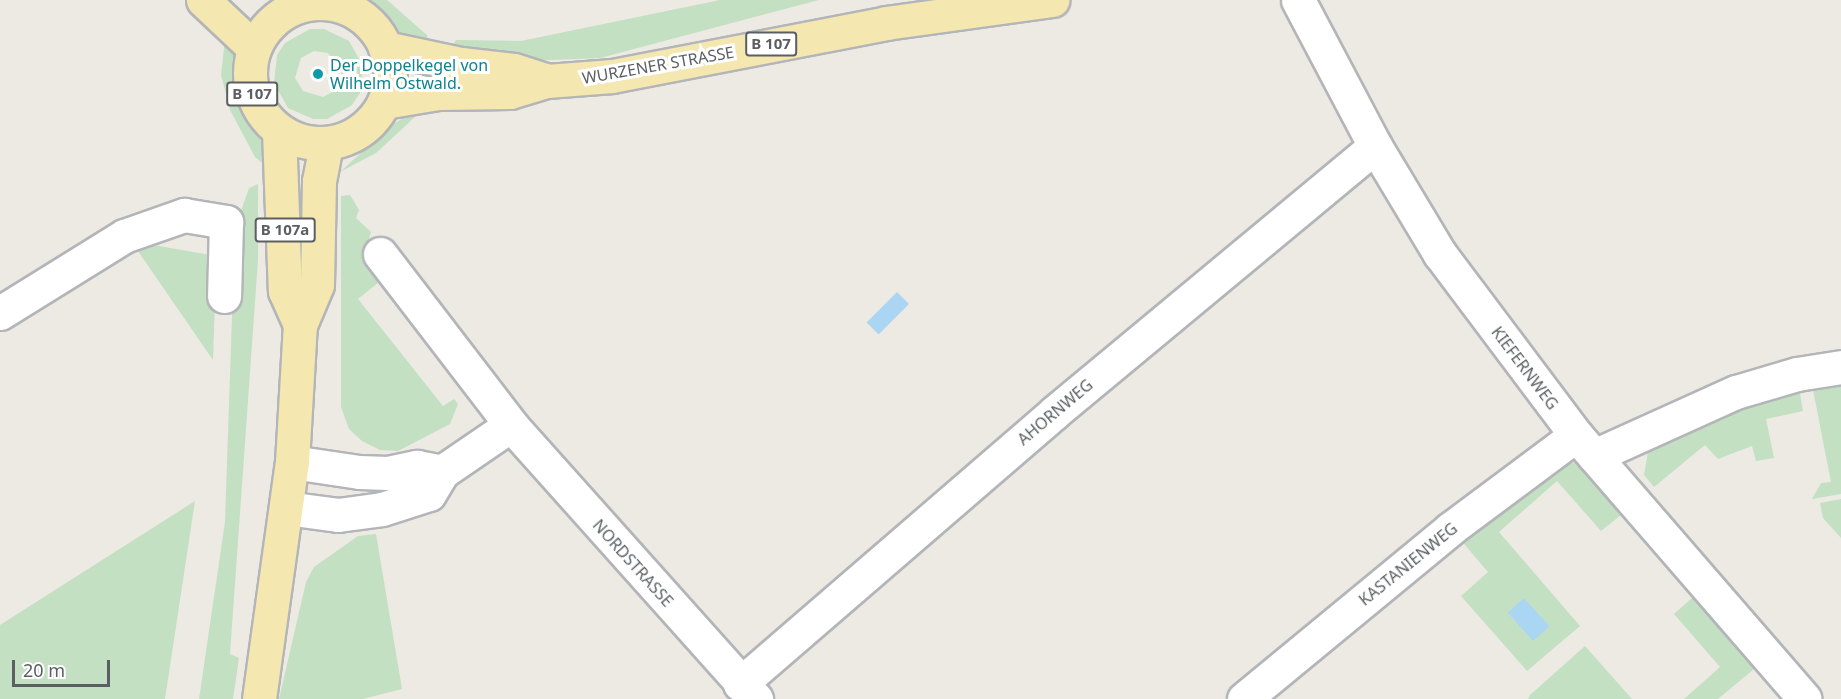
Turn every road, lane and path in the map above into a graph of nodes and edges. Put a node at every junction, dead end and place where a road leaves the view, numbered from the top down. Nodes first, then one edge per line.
1 (203, 0) edge
2 (1052, 0) edge
3 (1299, 0) edge
4 (279, 4) edge
5 (254, 48) junction
6 (385, 48) junction
7 (547, 81) junction
8 (384, 102) junction
9 (279, 131) junction
10 (326, 144) junction
11 (1375, 146) junction
12 (380, 254) dead end
13 (224, 296) dead end
14 (0, 313) edge
15 (300, 325) junction
16 (1841, 367) edge
17 (511, 425) junction
18 (1585, 446) junction
19 (292, 462) junction
20 (442, 472) junction
21 (286, 508) junction
22 (748, 691) edge
23 (259, 699) edge
24 (1244, 699) edge
25 (1805, 699) edge

1 - 5 main road
2 - 7 main road, WURZENER STRASSE / B 107
3 - 11 street, KIEFERNWEG
4 - 5 main road, B 107
4 - 6 main road, B 107
5 - 9 main road, B 107
6 - 7 main road, WURZENER STRASSE / B 107
6 - 8 main road, B 107
7 - 8 main road, WURZENER STRASSE / B 107
8 - 10 main road, B 107
9 - 10 main road, B 107
9 - 15 main road, B 107a
10 - 15 main road, B 107a
11 - 18 street, KIEFERNWEG
11 - 22 street, AHORNWEG
12 - 17 street, NORDSTRASSE
13 - 14 street
15 - 19 main road, B 107a
16 - 18 street, KASTANIENWEG
17 - 20 street
17 - 22 street, NORDSTRASSE
18 - 24 street, KASTANIENWEG
18 - 25 street, KIEFERNWEG
19 - 20 street
19 - 21 main road, B 107a
20 - 21 street
21 - 23 main road, B 107a

